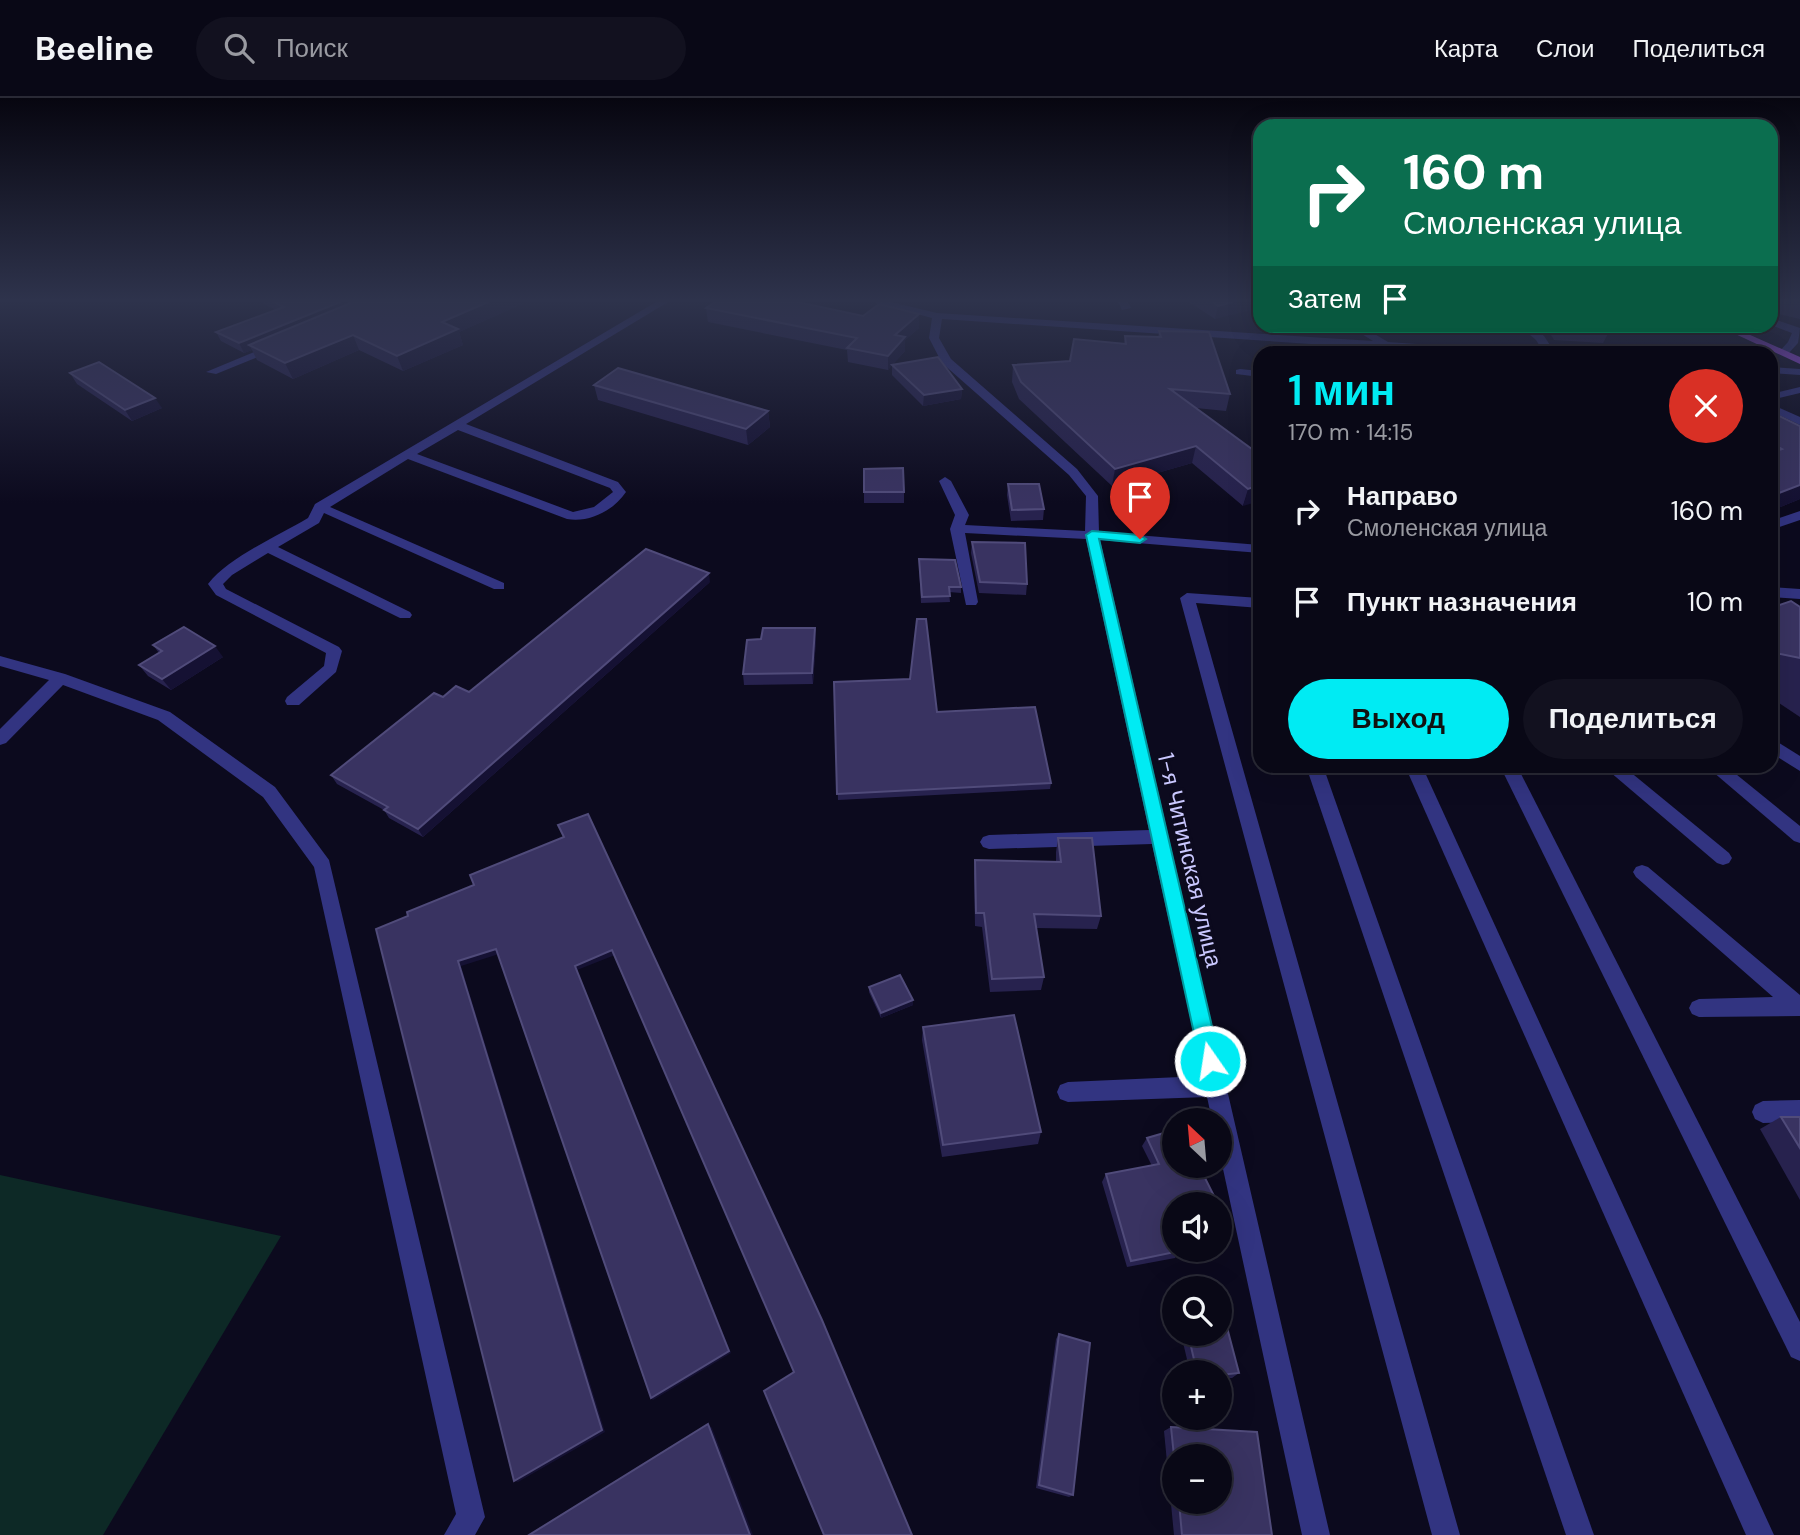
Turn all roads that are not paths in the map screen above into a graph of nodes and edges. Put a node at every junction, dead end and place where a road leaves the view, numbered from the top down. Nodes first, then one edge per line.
1 (219, 369) edge
2 (551, 369) edge
3 (955, 369) edge
4 (1778, 370) edge
5 (212, 372) dead end
6 (1240, 372) dead end
7 (1800, 372) edge
8 (1253, 373) edge
9 (1800, 390) edge
10 (1778, 395) edge
11 (1778, 410) edge
12 (1800, 421) edge
13 (457, 425) junction
14 (405, 454) junction
15 (945, 481) dead end
16 (320, 507) junction
17 (1800, 515) edge
18 (1778, 523) edge
19 (957, 529) junction
20 (1092, 535) junction
21 (268, 548) junction
22 (1253, 548) edge
23 (499, 586) dead end
24 (1778, 593) edge
25 (1797, 596) edge
26 (971, 602) dead end
27 (1253, 604) edge
28 (405, 614) dead end
29 (0, 661) edge
30 (60, 678) junction
31 (293, 701) dead end
32 (0, 739) edge
33 (1778, 749) edge
34 (1800, 765) edge
35 (1316, 773) edge
36 (1416, 773) edge
37 (1512, 773) edge
38 (1620, 773) edge
39 (1723, 773) edge
40 (1800, 836) edge
41 (1160, 837) junction
42 (989, 842) dead end
43 (1723, 858) dead end
44 (1642, 872) dead end
45 (1799, 1006) edge
46 (1699, 1007) dead end
47 (1216, 1086) junction
48 (1068, 1092) dead end
49 (1800, 1111) edge
50 (1763, 1112) dead end
51 (1800, 1348) edge
52 (458, 1535) edge
53 (1316, 1535) edge
54 (1446, 1535) edge
55 (1580, 1535) edge
56 (1760, 1535) edge

1 - 5 street
2 - 13 street
3 - 20 street, 1-я Читинская улица
4 - 7 street
6 - 8 street
9 - 10 street
11 - 12 street
13 - 14 street
13 - 14 street
14 - 16 street
15 - 19 street
16 - 21 street
16 - 23 street
17 - 18 street
19 - 20 street
19 - 26 street
20 - 22 street
20 - 41 street, 1-я Читинская улица
21 - 28 street
21 - 31 street
24 - 25 street
27 - 54 street
29 - 30 street
30 - 32 street
30 - 52 street
33 - 34 street
35 - 55 street
36 - 56 street
37 - 51 street
38 - 43 street
39 - 40 street
41 - 42 street
41 - 47 street, 1-я Читинская улица
44 - 45 street
45 - 46 street
47 - 48 street
47 - 53 street, 1-я Читинская улица
49 - 50 street

